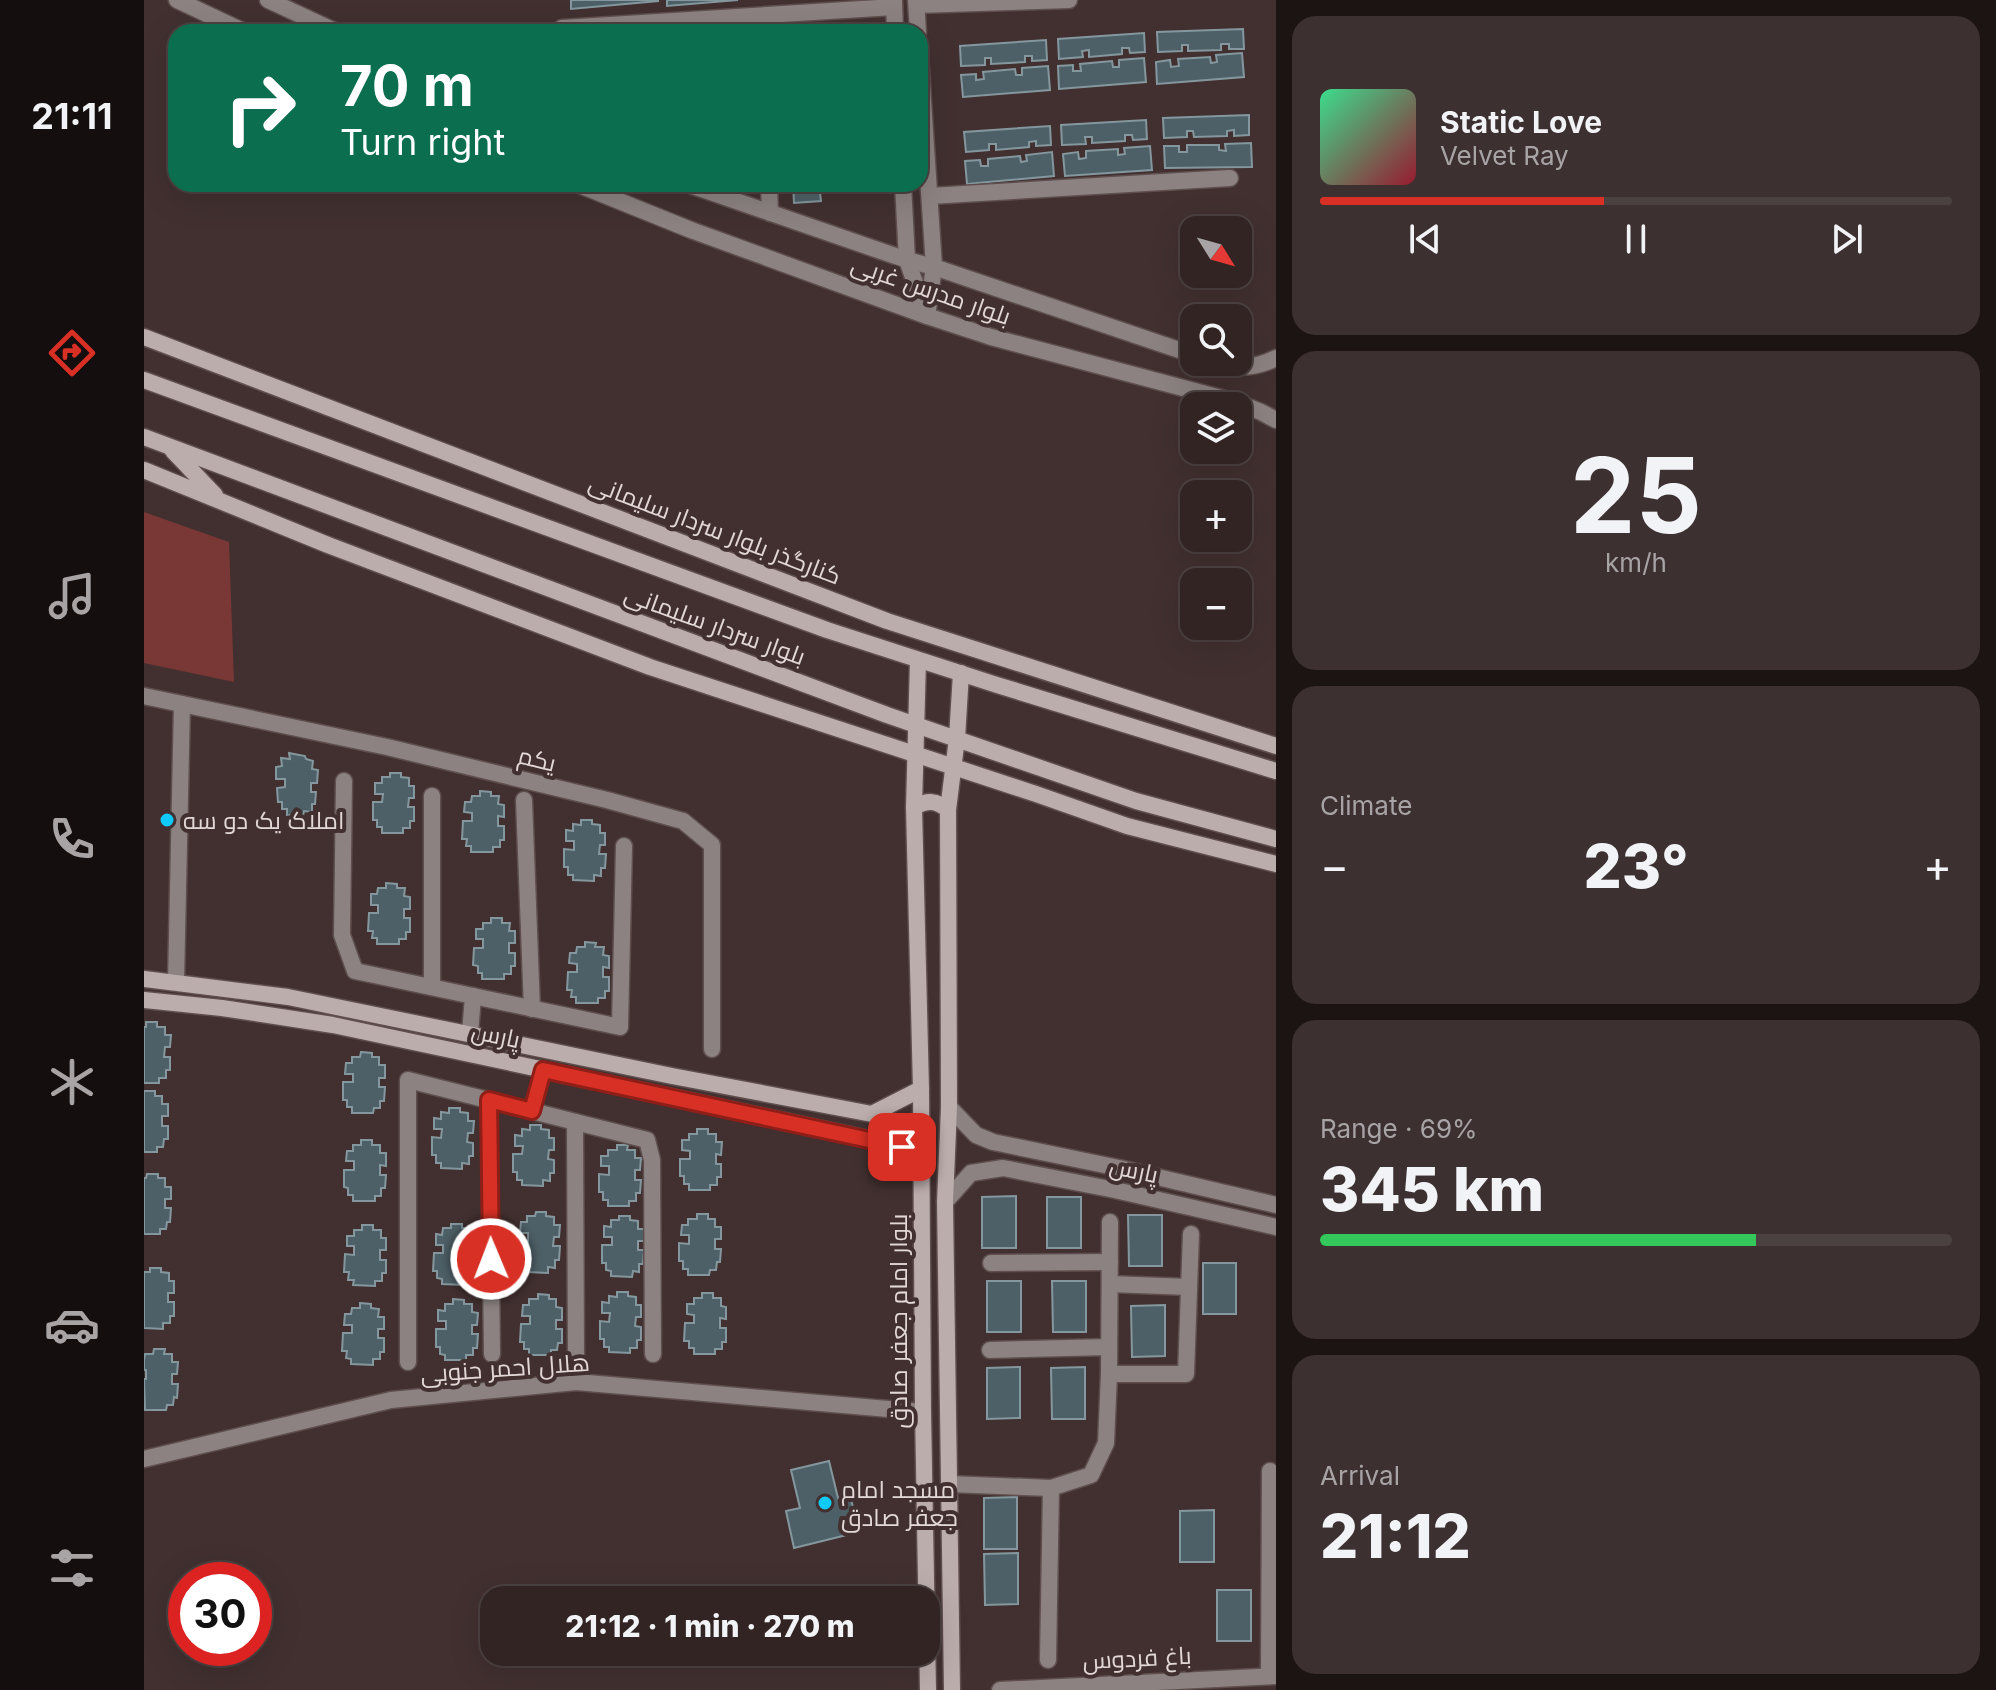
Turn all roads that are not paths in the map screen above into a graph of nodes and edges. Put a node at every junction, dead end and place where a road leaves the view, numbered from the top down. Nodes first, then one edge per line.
1 (177, 0) edge
2 (268, 0) edge
3 (1069, 0) edge
4 (894, 3) edge
5 (916, 3) edge
6 (228, 24) edge
7 (320, 24) edge
8 (615, 24) edge
9 (895, 24) edge
10 (917, 24) edge
11 (928, 168) edge
12 (1230, 178) dead end
13 (597, 192) edge
14 (710, 192) edge
15 (769, 192) edge
16 (903, 192) edge
17 (930, 196) junction
18 (770, 213) junction
19 (907, 260) junction
20 (934, 267) junction
21 (927, 316) junction
22 (144, 337) edge
23 (1180, 350) edge
24 (1276, 358) edge
25 (1252, 366) edge
26 (144, 380) edge
27 (1276, 420) edge
28 (144, 437) edge
29 (169, 447) junction
30 (144, 470) edge
31 (221, 501) junction
32 (918, 660) junction
33 (961, 673) junction
34 (144, 696) edge
35 (182, 704) junction
36 (1185, 717) junction
37 (917, 725) junction
38 (1153, 734) junction
39 (957, 738) junction
40 (1276, 746) edge
41 (914, 755) junction
42 (953, 768) junction
43 (1276, 771) edge
44 (344, 781) dead end
45 (432, 796) dead end
46 (524, 800) dead end
47 (914, 807) junction
48 (948, 810) junction
49 (1276, 839) edge
50 (624, 846) dead end
51 (1276, 864) edge
52 (144, 979) edge
53 (176, 982) junction
54 (432, 987) junction
55 (473, 996) junction
56 (144, 1000) edge
57 (175, 1003) junction
58 (532, 1009) junction
59 (470, 1034) junction
60 (712, 1049) dead end
61 (543, 1070) junction
62 (921, 1089) junction
63 (489, 1100) junction
64 (949, 1107) junction
65 (532, 1111) junction
66 (872, 1114) junction
67 (575, 1122) junction
68 (869, 1139) junction
69 (921, 1169) junction
70 (945, 1202) junction
71 (1276, 1205) edge
72 (1110, 1222) dead end
73 (1276, 1227) edge
74 (1191, 1234) dead end
75 (1110, 1262) junction
76 (991, 1263) dead end
77 (1110, 1284) junction
78 (1189, 1287) junction
79 (1109, 1347) junction
80 (990, 1350) dead end
81 (492, 1354) dead end
82 (653, 1354) dead end
83 (576, 1357) dead end
84 (408, 1362) dead end
85 (1109, 1374) junction
86 (923, 1412) junction
87 (144, 1459) edge
88 (1270, 1471) dead end
89 (949, 1484) junction
90 (1051, 1488) junction
91 (1048, 1660) dead end
92 (1272, 1676) edge
93 (928, 1690) edge
94 (952, 1690) edge
95 (1000, 1690) edge

1 - 6 street
2 - 7 street
3 - 5 street
4 - 8 street
4 - 9 street
5 - 10 street
11 - 17 street
12 - 17 street
13 - 21 street, بلوار مدرس غربی
14 - 18 street, بلوار مدرس غربی
15 - 18 street
16 - 19 street
17 - 20 street
18 - 19 street, بلوار مدرس غربی
19 - 20 street, بلوار مدرس غربی
19 - 21 street
20 - 21 street
20 - 23 street, بلوار مدرس غربی
21 - 27 street, بلوار مدرس غربی
22 - 36 street, کنارگذر بلوار سردار سلیمانی
24 - 25 street
26 - 32 street, بلوار سردار سلیمانی
28 - 29 street, بلوار سردار سلیمانی
29 - 31 street
29 - 37 street, بلوار سردار سلیمانی
30 - 31 street
31 - 41 street
32 - 33 street, بلوار سردار سلیمانی
32 - 37 street, بلوار امام جعفر صادق
33 - 38 street, بلوار سردار سلیمانی
33 - 39 street, بلوار امام جعفر صادق
34 - 35 street, یکم
35 - 53 street
35 - 60 street, یکم
36 - 38 street
36 - 40 street, کنارگذر بلوار سردار سلیمانی
37 - 39 street, بلوار سردار سلیمانی
37 - 41 street, بلوار امام جعفر صادق
38 - 43 street, بلوار سردار سلیمانی
39 - 42 street, بلوار امام جعفر صادق
39 - 49 street, بلوار سردار سلیمانی
41 - 42 street
41 - 47 street, بلوار امام جعفر صادق
42 - 48 street, بلوار امام جعفر صادق
42 - 51 street
44 - 54 street
45 - 54 street
46 - 58 street
47 - 48 street
47 - 62 street, بلوار امام جعفر صادق
48 - 64 street, بلوار امام جعفر صادق
50 - 58 street
52 - 53 street, پارس
53 - 57 street
53 - 59 street, پارس
54 - 55 street
55 - 58 street
55 - 59 street
56 - 57 street, پارس
57 - 61 street, پارس
59 - 66 street, پارس
61 - 65 street
61 - 68 street, پارس
62 - 66 street
62 - 69 street, بلوار امام جعفر صادق
63 - 65 street
63 - 81 street
63 - 84 street
64 - 70 street, بلوار امام جعفر صادق
64 - 71 street, پارس
65 - 67 street
66 - 68 street
67 - 82 street
67 - 83 street
68 - 69 street, پارس
69 - 86 street, بلوار امام جعفر صادق
70 - 73 street, پارس
70 - 89 street, بلوار امام جعفر صادق
72 - 75 street
74 - 78 street
75 - 76 street
75 - 77 street
77 - 78 street
77 - 79 street
78 - 85 street
79 - 80 street
79 - 85 street
85 - 90 street
86 - 87 street, هلال احمر جنوبی
86 - 93 street, بلوار امام جعفر صادق
88 - 92 street
89 - 90 street
89 - 94 street, بلوار امام جعفر صادق
90 - 91 street
92 - 95 street, باغ فردوس

